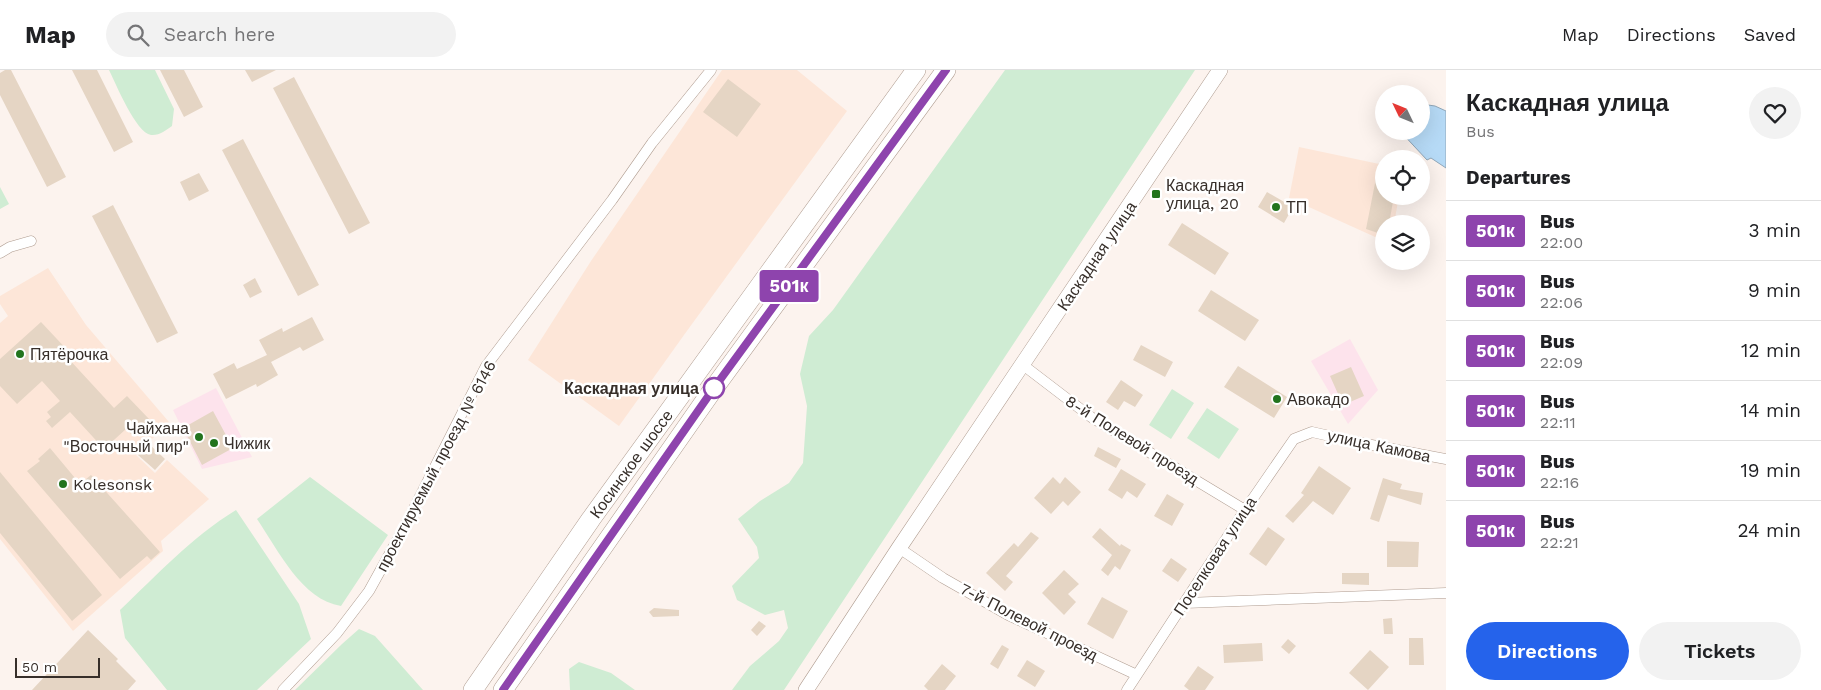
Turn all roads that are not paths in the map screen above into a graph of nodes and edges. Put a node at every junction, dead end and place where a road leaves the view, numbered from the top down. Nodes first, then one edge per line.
1 (711, 70) edge
2 (916, 70) edge
3 (946, 70) edge
4 (1220, 70) edge
5 (31, 241) dead end
6 (0, 253) edge
7 (1023, 365) junction
8 (1312, 432) joint
9 (1446, 459) edge
10 (1245, 510) junction
11 (899, 548) junction
12 (1446, 593) edge
13 (1185, 603) junction
14 (1137, 675) junction
15 (283, 690) edge
16 (473, 690) edge
17 (503, 690) edge
18 (806, 690) edge
19 (1127, 690) edge

1 - 15 street, проектируемый проезд № 6146
2 - 16 highway, Косинское шоссе
3 - 17 highway, Косинское шоссе
4 - 7 street, Каскадная улица
5 - 6 street
7 - 10 street, 8-й Полевой проезд
7 - 11 street, Каскадная улица
8 - 9 street, улица Камова
8 - 10 street, Поселковая улица
10 - 13 street, Поселковая улица
11 - 14 street, 7-й Полевой проезд
11 - 18 street, Каскадная улица
12 - 13 street
13 - 14 street, Поселковая улица
14 - 19 street, Поселковая улица

